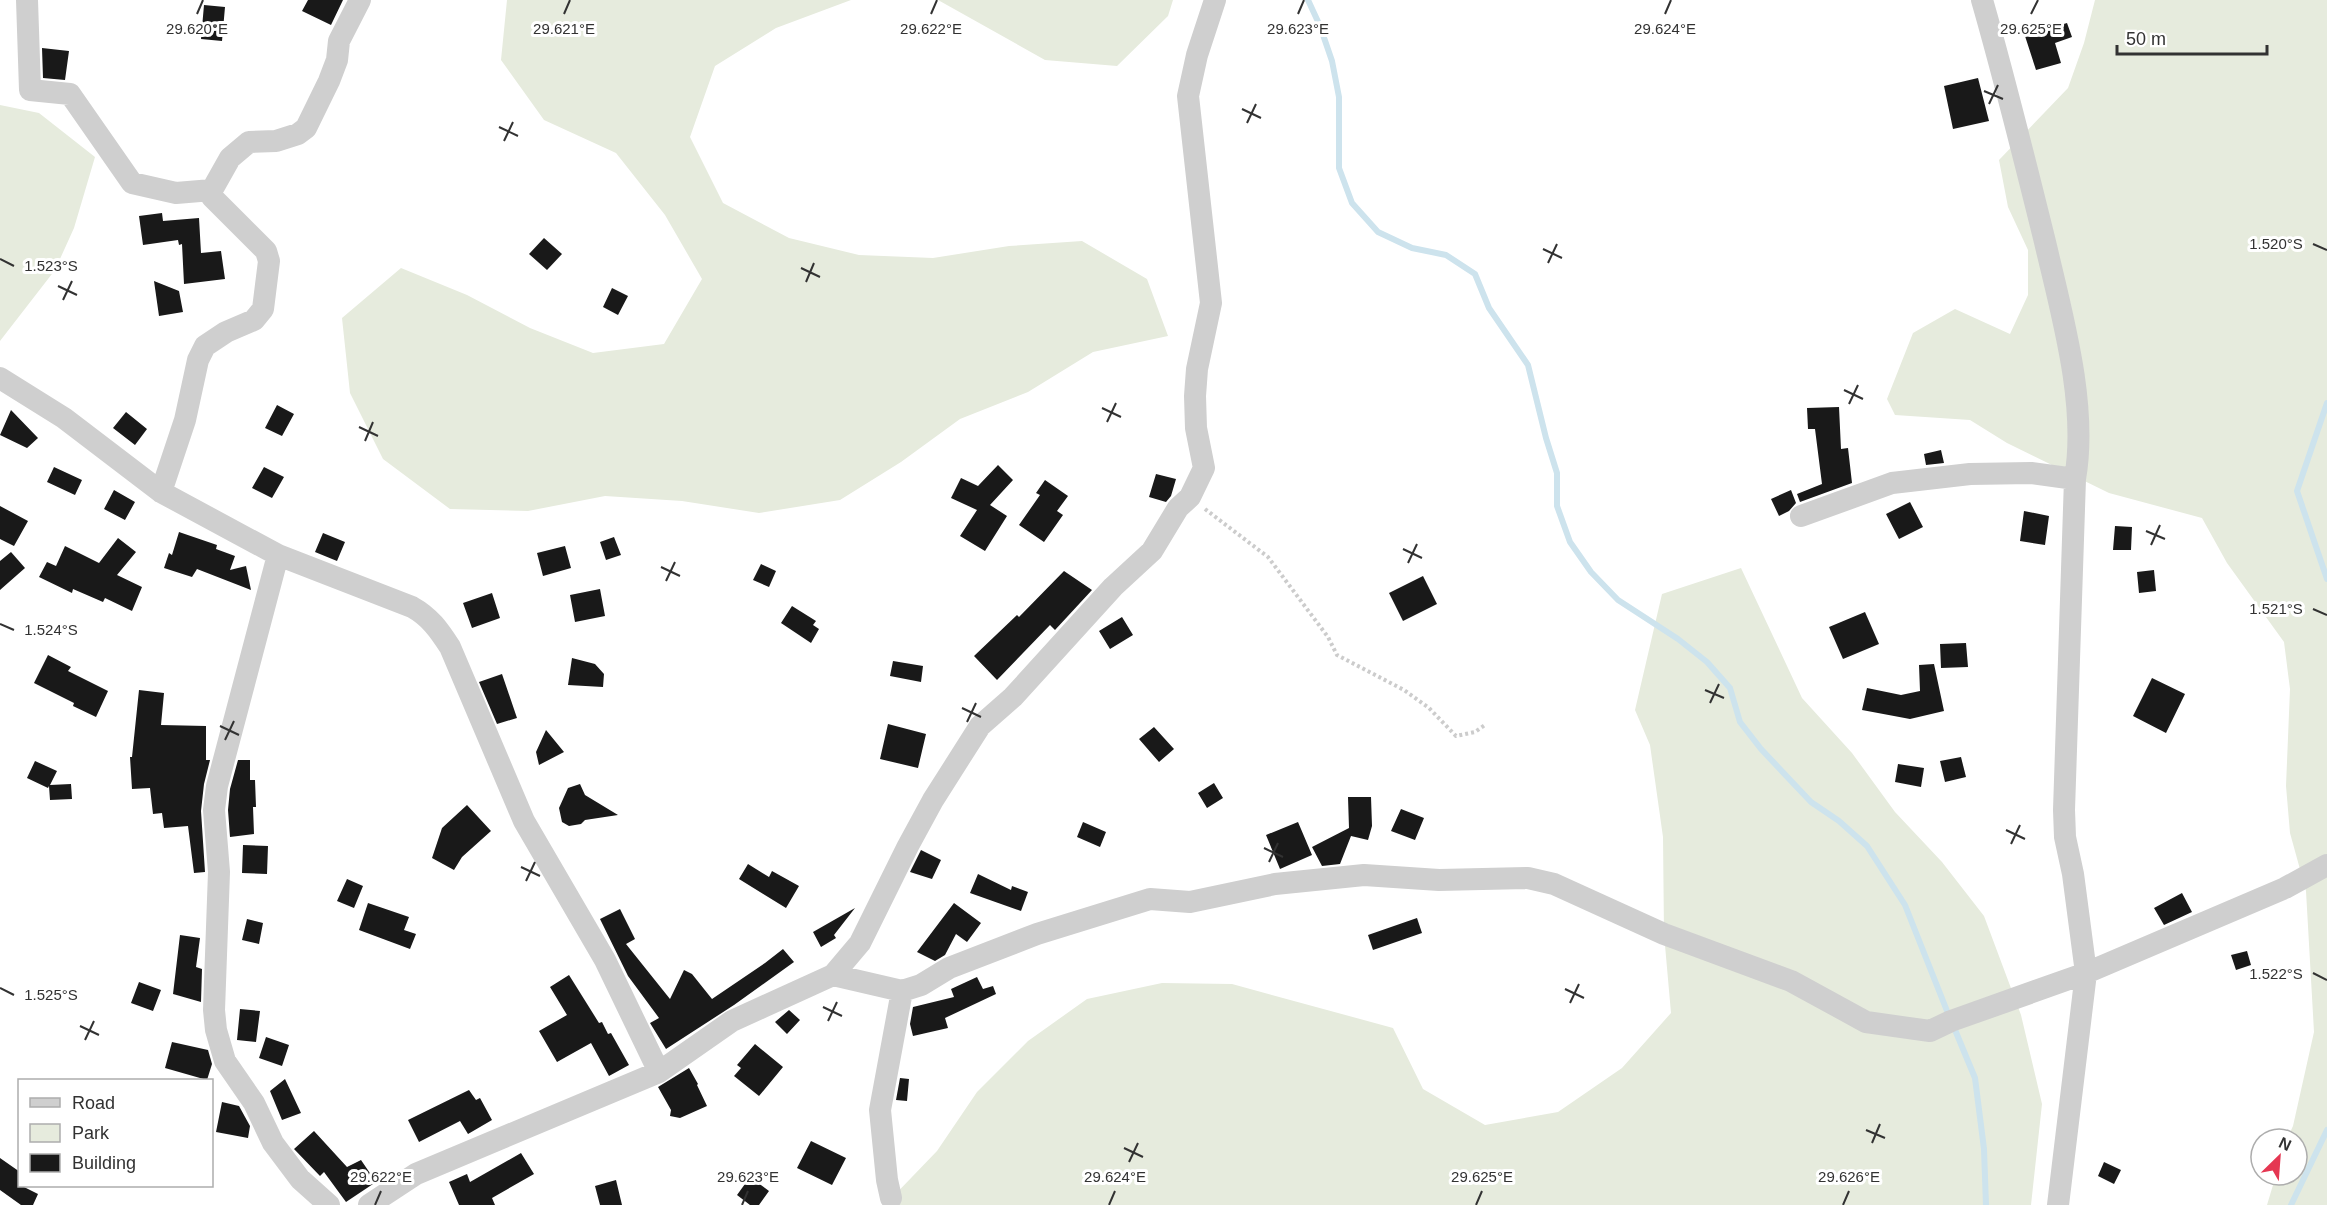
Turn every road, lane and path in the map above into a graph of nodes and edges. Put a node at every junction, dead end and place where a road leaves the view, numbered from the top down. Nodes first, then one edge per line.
1 (27, 0) edge
2 (360, 0) edge
3 (1215, 0) edge
4 (1982, 0) edge
5 (212, 190) junction
6 (0, 378) edge
7 (2075, 479) junction
8 (161, 492) junction
9 (1190, 497) junction
10 (1802, 516) dead end
11 (278, 555) junction
12 (1485, 725) dead end
13 (2327, 865) edge
14 (2086, 973) junction
15 (833, 975) junction
16 (902, 991) junction
17 (659, 1072) junction
18 (891, 1198) dead end
19 (329, 1205) edge
20 (369, 1205) edge
21 (2058, 1205) edge

1 - 5 street
2 - 5 street
3 - 9 street
4 - 7 street
5 - 8 street
6 - 8 street
7 - 10 street
7 - 14 street
8 - 11 street
9 - 12 path
9 - 15 street
11 - 17 street
11 - 19 street
13 - 14 street
14 - 16 street
14 - 21 street
15 - 16 street
15 - 17 street
16 - 18 street
17 - 20 street

